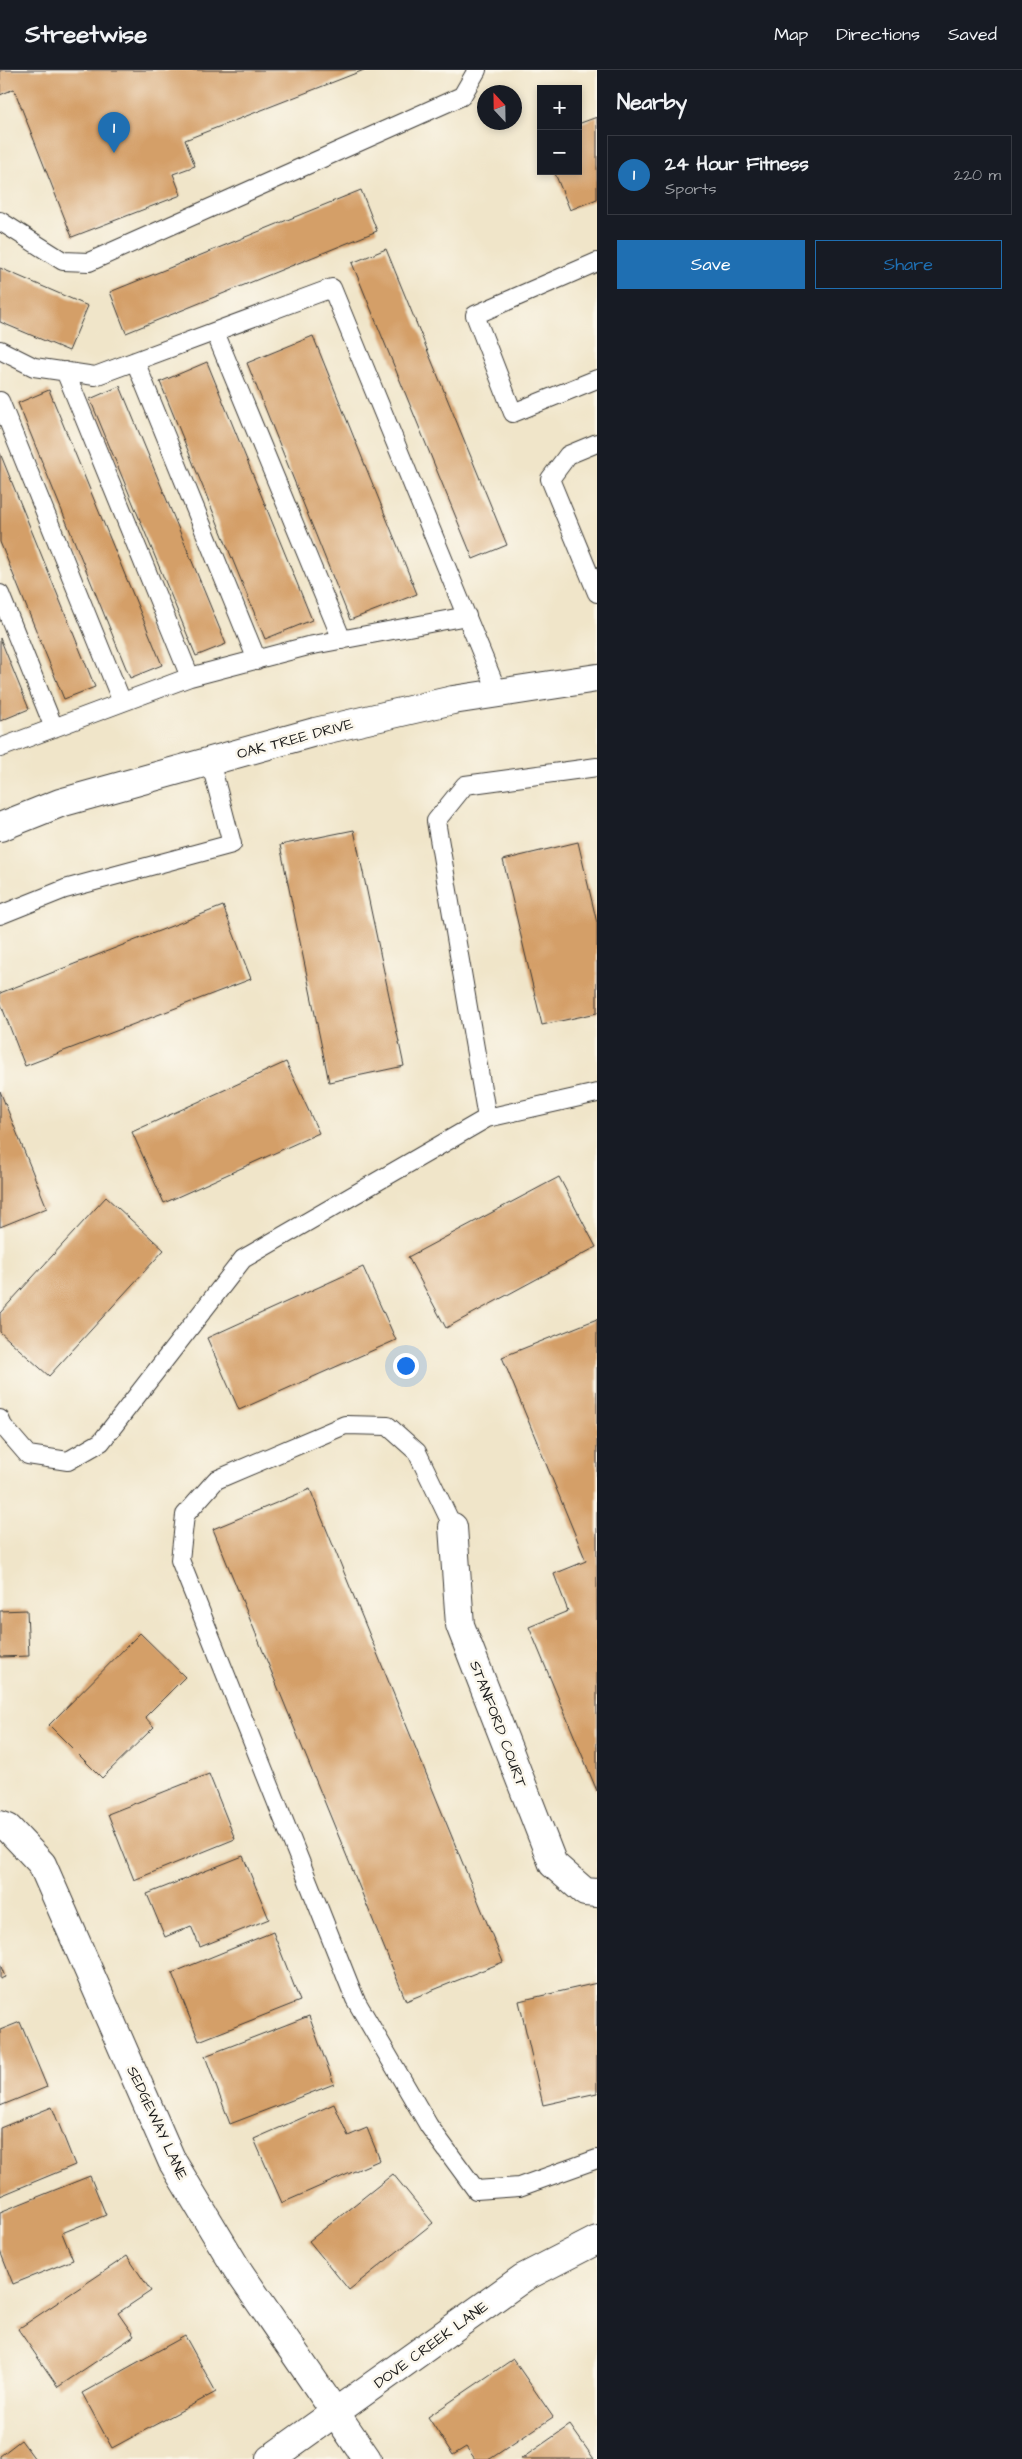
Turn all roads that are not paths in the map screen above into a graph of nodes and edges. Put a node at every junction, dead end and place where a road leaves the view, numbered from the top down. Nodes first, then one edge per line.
1 (477, 70) edge
2 (0, 221) edge
3 (597, 262) edge
4 (215, 332) junction
5 (0, 350) edge
6 (135, 361) junction
7 (65, 371) junction
8 (597, 379) edge
9 (0, 400) edge
10 (597, 443) edge
11 (597, 593) edge
12 (0, 594) edge
13 (467, 616) junction
14 (342, 640) junction
15 (256, 660) junction
16 (190, 677) junction
17 (597, 678) edge
18 (498, 693) junction
19 (122, 702) junction
20 (54, 728) junction
21 (0, 748) edge
22 (210, 762) junction
23 (597, 767) edge
24 (0, 827) edge
25 (0, 915) edge
26 (597, 1093) edge
27 (487, 1118) junction
28 (0, 1419) edge
29 (453, 1527) joint
30 (0, 1825) edge
31 (597, 1893) edge
32 (597, 2159) edge
33 (597, 2240) edge
34 (334, 2414) junction
35 (270, 2459) edge
36 (367, 2459) edge

1 - 2 lane
3 - 8 lane
4 - 6 lane
4 - 13 lane
4 - 14 lane
5 - 7 lane
6 - 7 lane
6 - 15 lane
7 - 16 lane
9 - 19 lane
10 - 11 lane
12 - 20 lane
13 - 14 lane
13 - 18 lane
14 - 15 lane
15 - 16 lane
16 - 19 lane
17 - 18 street, OAK TREE DRIVE
18 - 22 street, OAK TREE DRIVE
19 - 20 lane
20 - 21 lane
22 - 24 street, OAK TREE DRIVE
22 - 25 lane
23 - 27 lane
26 - 27 lane
27 - 28 lane
29 - 31 street, STANFORD COURT
29 - 32 lane
30 - 34 street, SEDGEWAY LANE
33 - 34 street, DOVE CREEK LANE
34 - 35 street, DOVE CREEK LANE
34 - 36 street, SEDGEWAY LANE

